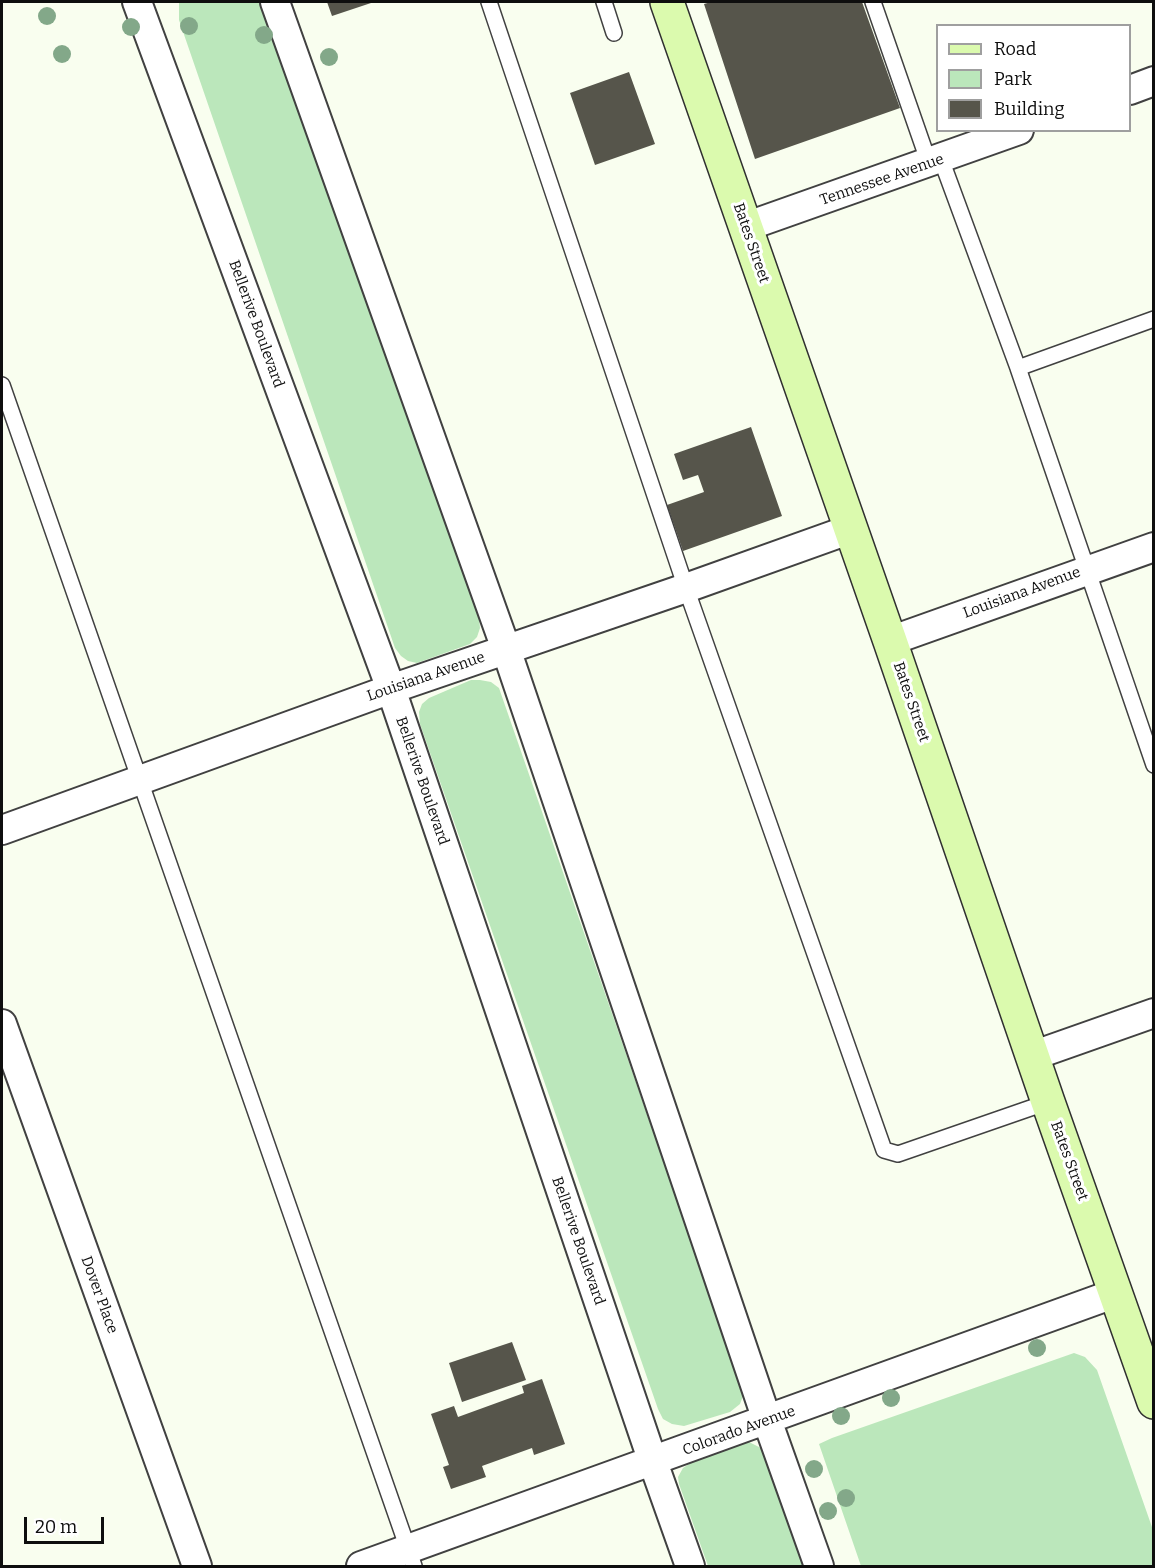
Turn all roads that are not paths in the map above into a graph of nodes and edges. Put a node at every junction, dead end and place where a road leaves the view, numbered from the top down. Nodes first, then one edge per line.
1 (137, 2) edge
2 (275, 2) edge
3 (489, 2) edge
4 (604, 2) edge
5 (667, 2) edge
6 (873, 2) edge
7 (614, 33) dead end
8 (1154, 81) edge
9 (1131, 90) edge
10 (1014, 132) edge
11 (935, 161) junction
12 (746, 227) junction
13 (1154, 319) edge
14 (1018, 368) junction
15 (2, 385) edge
16 (851, 529) junction
17 (1154, 547) edge
18 (1088, 570) junction
19 (686, 588) junction
20 (890, 641) junction
21 (506, 649) junction
22 (391, 689) junction
23 (1154, 765) edge
24 (140, 781) junction
25 (2, 830) edge
26 (1154, 1013) edge
27 (2, 1023) edge
28 (1032, 1056) junction
29 (1048, 1102) junction
30 (1116, 1293) junction
31 (1154, 1402) edge
32 (767, 1420) junction
33 (653, 1461) junction
34 (411, 1558) edge
35 (198, 1566) edge
36 (361, 1566) edge
37 (690, 1566) edge
38 (819, 1566) edge

1 - 22 street, Bellerive Boulevard
2 - 21 street
3 - 19 lane
4 - 7 lane
5 - 12 main road, Bates Street
6 - 11 lane
8 - 9 street
10 - 11 street, Tennessee Avenue
11 - 12 street, Tennessee Avenue
11 - 14 lane
12 - 16 main road, Bates Street
13 - 14 lane
14 - 18 lane
15 - 24 lane
16 - 19 street, Louisiana Avenue
16 - 20 main road, Bates Street
17 - 18 street, Louisiana Avenue
18 - 20 street, Louisiana Avenue
18 - 23 lane
19 - 21 street, Louisiana Avenue
19 - 29 lane
20 - 28 main road, Bates Street
21 - 22 street, Louisiana Avenue
21 - 32 street
22 - 24 street, Louisiana Avenue
22 - 33 street, Bellerive Boulevard
24 - 25 street, Louisiana Avenue
24 - 34 lane
26 - 28 street
27 - 35 street, Dover Place
28 - 29 main road, Bates Street
29 - 30 main road, Bates Street
30 - 31 main road, Bates Street
30 - 32 street, Colorado Avenue
32 - 33 street, Colorado Avenue
32 - 38 street
33 - 34 street, Colorado Avenue
33 - 37 street, Bellerive Boulevard
34 - 36 street, Colorado Avenue

